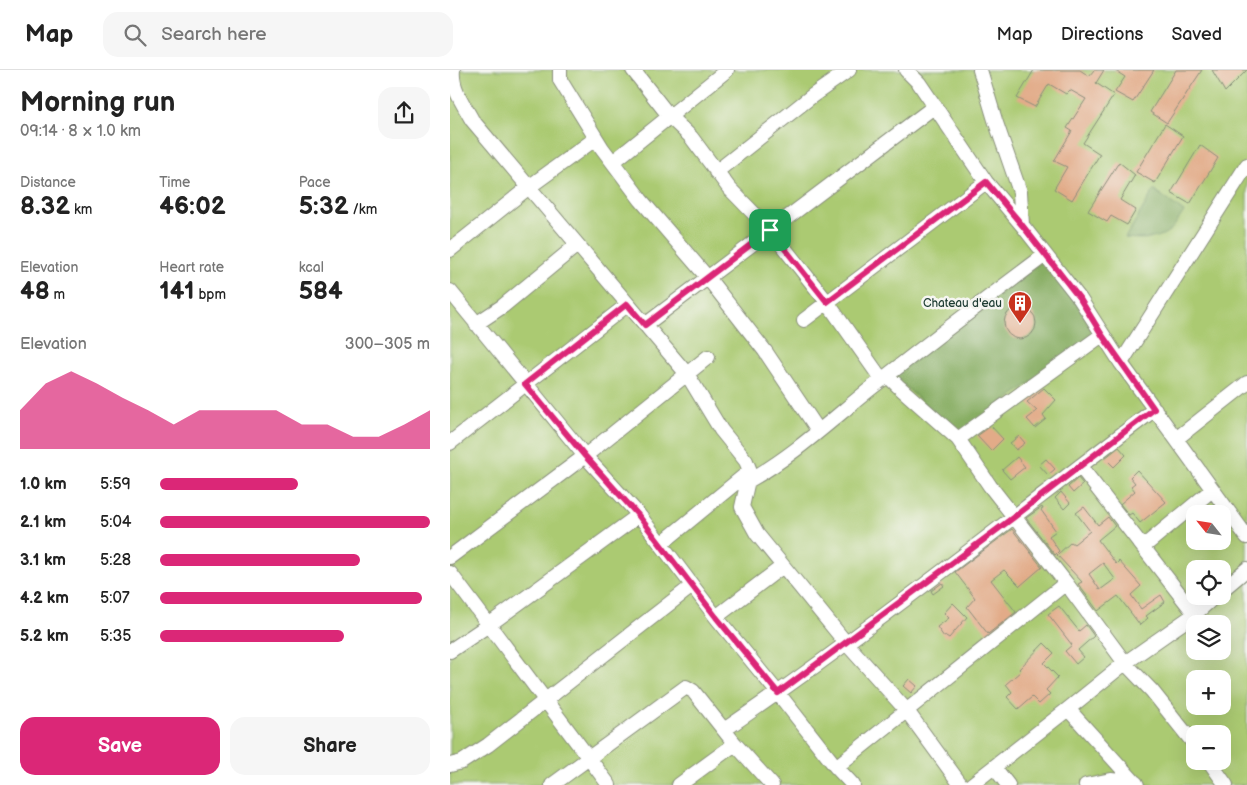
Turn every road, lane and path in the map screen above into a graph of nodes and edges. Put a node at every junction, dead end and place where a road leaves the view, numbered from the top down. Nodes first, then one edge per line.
1 (453, 70) edge
2 (560, 70) edge
3 (633, 70) edge
4 (727, 70) edge
5 (848, 70) edge
6 (906, 70) edge
7 (980, 70) edge
8 (935, 106) junction
9 (670, 117) junction
10 (595, 139) junction
11 (613, 162) junction
12 (1247, 165) edge
13 (716, 172) junction
14 (986, 182) junction
15 (529, 187) junction
16 (1022, 225) junction
17 (770, 230) junction
18 (578, 245) junction
19 (450, 250) edge
20 (1045, 255) junction
21 (708, 278) junction
22 (450, 291) edge
23 (827, 302) junction
24 (627, 304) junction
25 (804, 320) dead end
26 (476, 324) junction
27 (645, 325) junction
28 (1102, 335) junction
29 (708, 357) dead end
30 (1122, 363) junction
31 (687, 374) junction
32 (885, 378) junction
33 (1247, 383) edge
34 (525, 384) junction
35 (1154, 409) junction
36 (818, 430) junction
37 (958, 439) junction
38 (1176, 439) junction
39 (450, 443) edge
40 (585, 456) junction
41 (1080, 466) junction
42 (749, 476) junction
43 (1212, 490) junction
44 (638, 515) junction
45 (1014, 517) junction
46 (1247, 537) edge
47 (661, 544) junction
48 (1144, 547) junction
49 (450, 557) edge
50 (783, 566) junction
51 (1247, 569) edge
52 (450, 573) edge
53 (1231, 582) edge
54 (1066, 583) junction
55 (692, 586) junction
56 (1205, 605) edge
57 (1195, 614) junction
58 (716, 617) junction
59 (490, 624) junction
60 (846, 643) junction
61 (450, 651) edge
62 (1125, 662) junction
63 (778, 693) junction
64 (544, 701) junction
65 (1068, 709) junction
66 (907, 711) junction
67 (724, 730) junction
68 (1186, 733) edge
69 (735, 744) junction
70 (588, 759) junction
71 (450, 765) edge
72 (836, 767) junction
73 (994, 767) junction
74 (1216, 770) edge
75 (1136, 784) edge
76 (552, 785) edge
77 (609, 785) edge
78 (679, 785) edge
79 (772, 785) edge
80 (852, 785) edge
81 (961, 785) edge
82 (971, 785) edge
83 (1008, 785) edge
84 (1086, 785) edge
85 (1226, 785) edge

1 - 15 street
2 - 10 street
3 - 9 street
4 - 9 street
5 - 13 street
6 - 8 street
7 - 16 street
8 - 14 street
8 - 17 street
9 - 11 street
9 - 13 street
10 - 11 street
10 - 15 street
11 - 21 street
12 - 30 street
13 - 17 street
14 - 16 street
14 - 23 street
15 - 18 street
15 - 19 street
16 - 20 street
17 - 21 street
17 - 23 street
18 - 24 street
18 - 26 street
20 - 28 street
20 - 32 street
21 - 27 street
21 - 36 street
22 - 26 street
23 - 25 street
23 - 32 street
24 - 27 street
24 - 34 street
26 - 34 street
27 - 31 street
28 - 30 street
28 - 37 street
29 - 31 street
30 - 35 street
31 - 40 street
31 - 42 street
32 - 36 street
32 - 37 street
33 - 38 street
34 - 39 street
34 - 40 street
35 - 38 street
35 - 41 street
36 - 42 street
37 - 45 street
38 - 43 street
40 - 44 street
40 - 49 street
41 - 45 street
41 - 48 street
42 - 47 street
42 - 50 street
43 - 46 street
43 - 48 street
44 - 47 street
44 - 59 street
45 - 54 street
45 - 60 street
47 - 55 street
48 - 57 street
50 - 58 street
50 - 60 street
51 - 53 street
52 - 59 street
54 - 62 street
54 - 66 street
55 - 58 street
55 - 64 street
56 - 57 street
57 - 62 street
58 - 63 street
59 - 61 street
59 - 64 street
60 - 63 street
60 - 66 street
62 - 65 street
62 - 68 street
63 - 67 street
63 - 72 street
64 - 70 street
64 - 71 street
65 - 73 street
65 - 75 street
66 - 72 street
66 - 81 street
67 - 69 street
67 - 70 street
69 - 78 street
69 - 79 street
70 - 76 street
70 - 77 street
72 - 80 street
73 - 82 street
73 - 83 street
74 - 85 street
75 - 84 street

